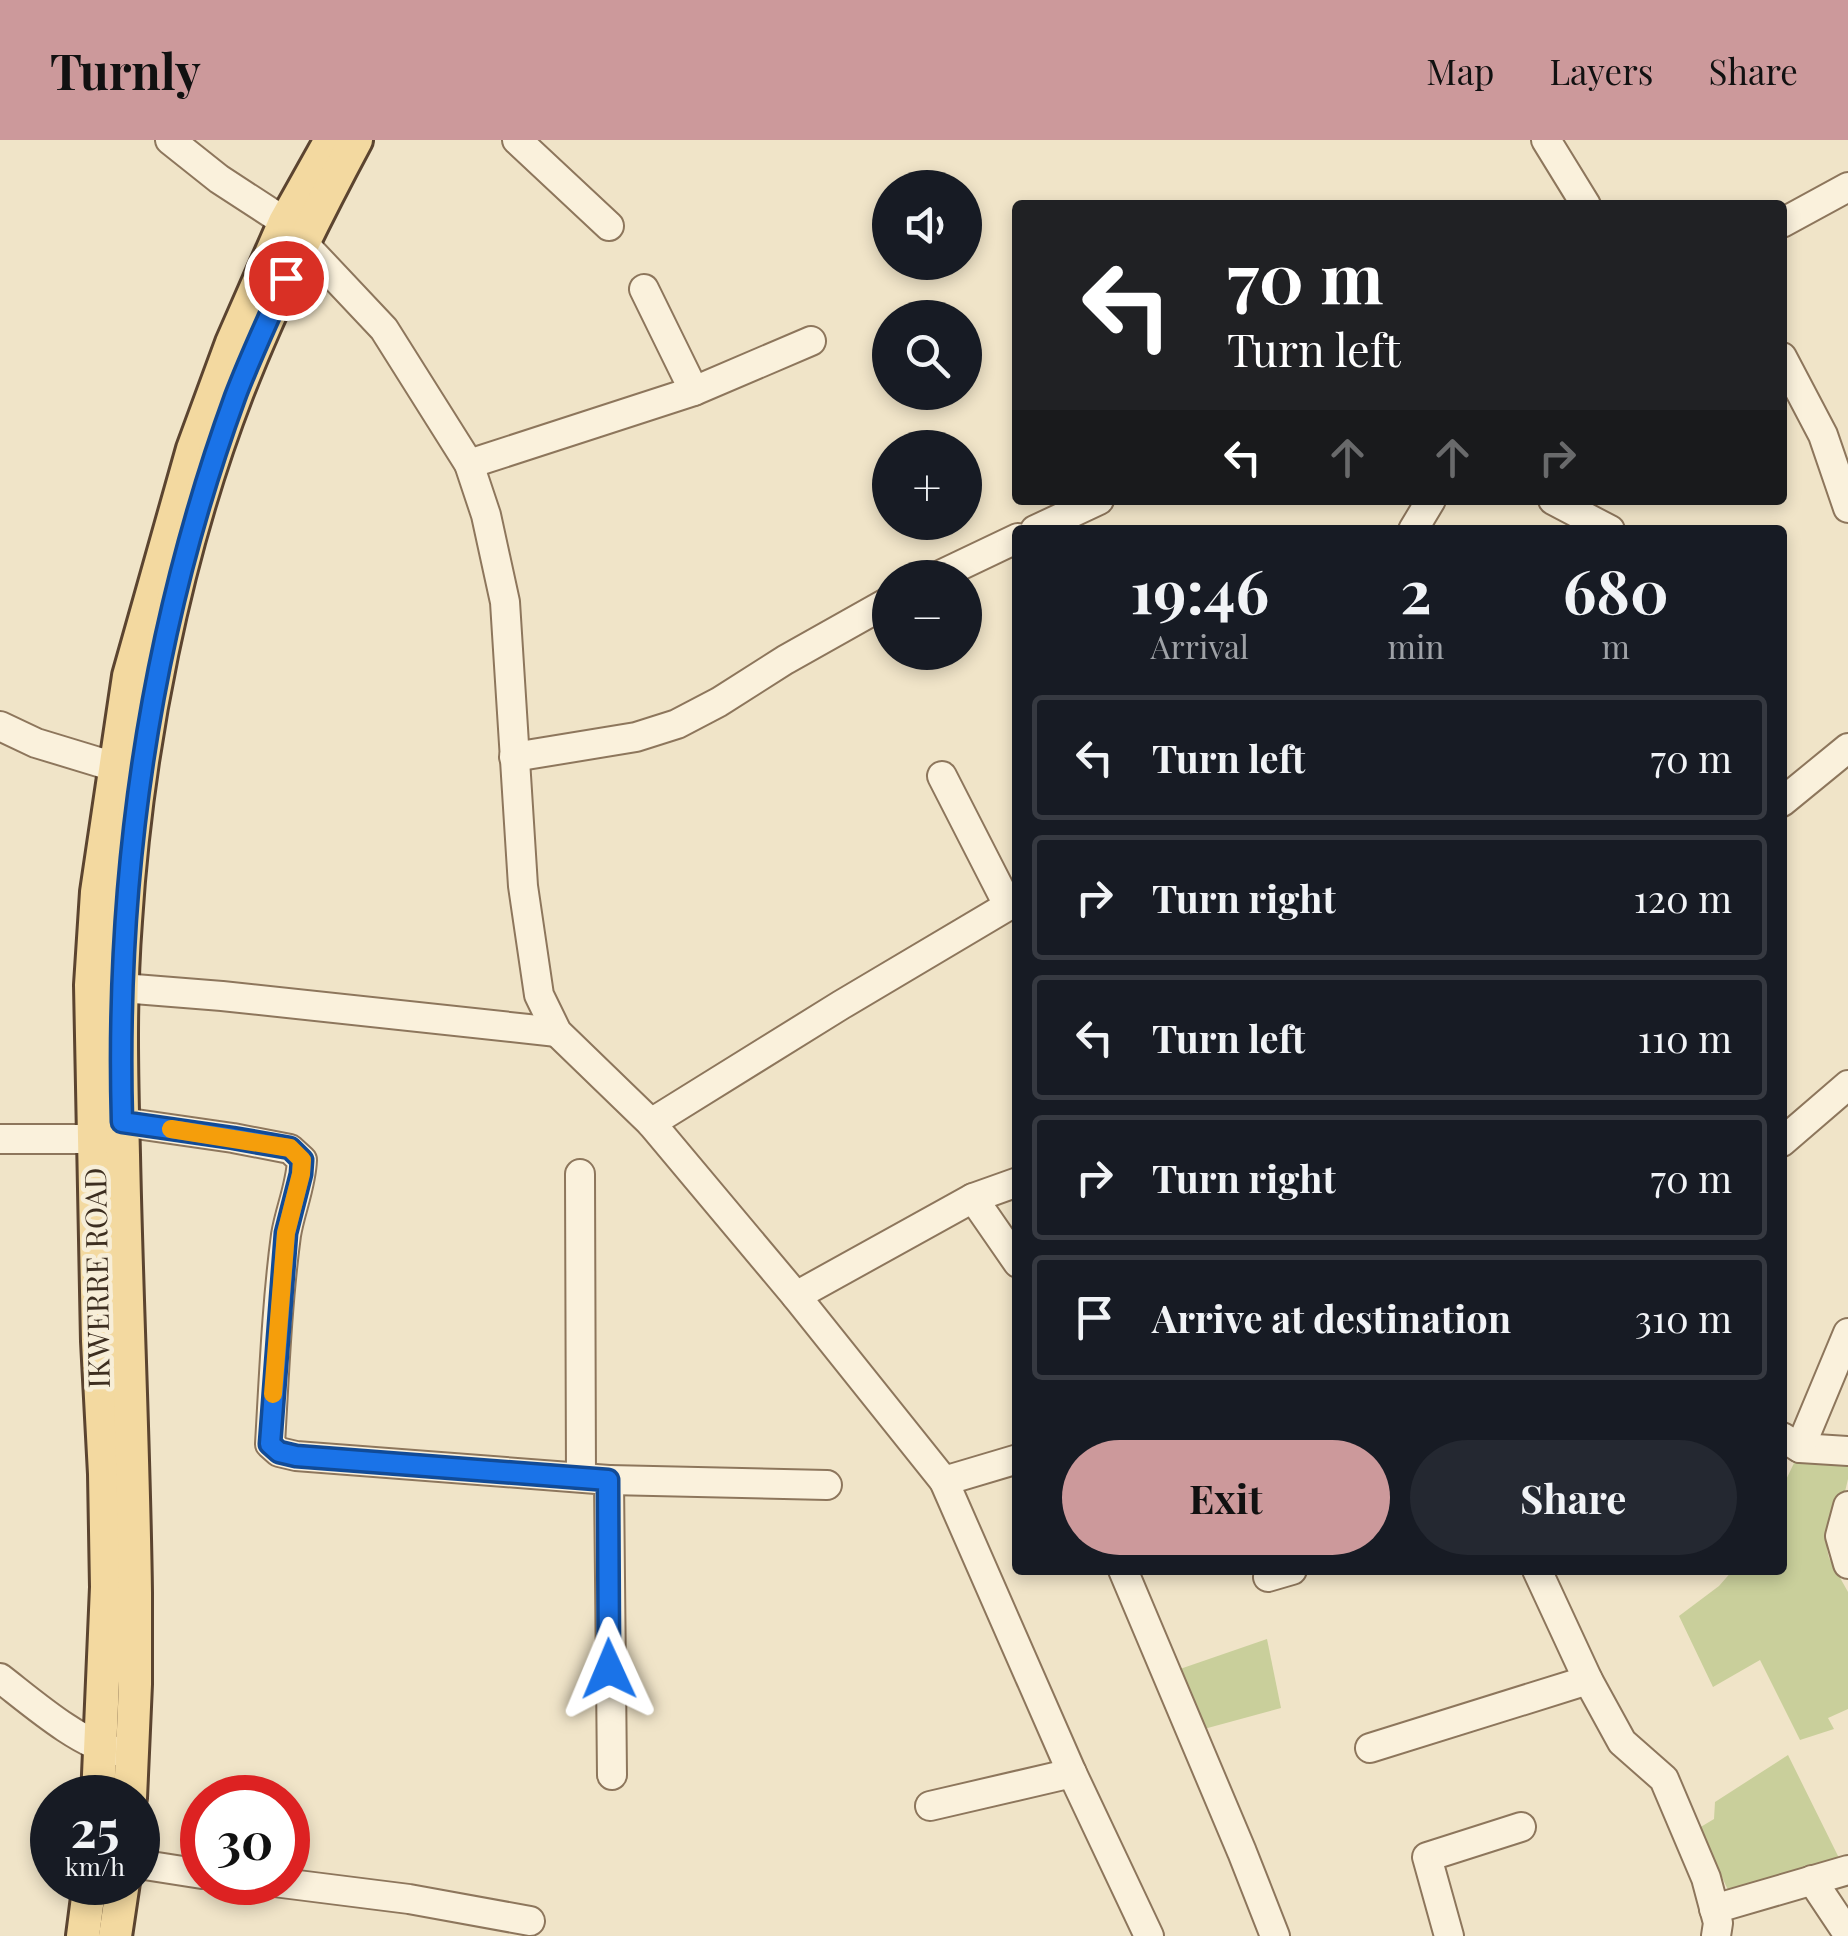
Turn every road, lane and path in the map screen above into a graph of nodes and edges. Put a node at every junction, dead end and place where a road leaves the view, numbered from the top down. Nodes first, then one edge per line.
1 (170, 140) edge
2 (330, 140) edge
3 (356, 140) edge
4 (518, 140) edge
5 (1546, 140) edge
6 (1848, 187) edge
7 (1583, 200) edge
8 (1787, 220) edge
9 (609, 226) dead end
10 (294, 232) junction
11 (644, 289) dead end
12 (810, 341) dead end
13 (1787, 367) edge
14 (694, 391) junction
15 (469, 464) junction
16 (1088, 505) edge
17 (1563, 505) edge
18 (1848, 508) edge
19 (1046, 525) edge
20 (1601, 525) edge
21 (1012, 541) edge
22 (972, 560) edge
23 (872, 611) edge
24 (0, 726) edge
25 (1848, 748) edge
26 (514, 757) junction
27 (115, 767) junction
28 (942, 776) dead end
29 (1787, 798) edge
30 (1012, 901) edge
31 (1012, 904) edge
32 (122, 988) junction
33 (558, 1032) junction
34 (1848, 1085) edge
35 (651, 1123) junction
36 (109, 1131) junction
37 (1787, 1138) edge
38 (0, 1139) edge
39 (580, 1174) dead end
40 (1012, 1184) edge
41 (974, 1198) junction
42 (1012, 1254) edge
43 (796, 1296) junction
44 (1848, 1333) edge
45 (1792, 1442) edge
46 (1848, 1451) edge
47 (1012, 1460) edge
48 (595, 1478) junction
49 (944, 1482) junction
50 (826, 1485) dead end
51 (1848, 1506) edge
52 (1848, 1564) edge
53 (1125, 1575) edge
54 (1539, 1575) edge
55 (0, 1678) edge
56 (1588, 1680) junction
57 (1370, 1748) dead end
58 (117, 1751) junction
59 (612, 1774) dead end
60 (1072, 1774) junction
61 (107, 1775) edge
62 (124, 1775) edge
63 (930, 1806) dead end
64 (1522, 1827) dead end
65 (1848, 1870) edge
66 (1812, 1880) junction
67 (310, 1886) edge
68 (87, 1905) edge
69 (120, 1905) edge
70 (530, 1921) dead end
71 (1715, 1923) edge
72 (1848, 1934) edge
73 (83, 1936) edge
74 (115, 1936) edge
75 (1148, 1936) edge
76 (1274, 1936) edge
77 (1449, 1936) edge

1 - 10 street
2 - 10 main road, IKWERRE ROAD
3 - 10 main road
4 - 9 street
5 - 7 street
6 - 8 street
10 - 15 street
10 - 27 main road, IKWERRE ROAD
10 - 32 main road
11 - 14 street
12 - 14 street
13 - 18 street
14 - 15 street
15 - 26 street
16 - 19 street
17 - 20 street
21 - 22 street
23 - 26 street
24 - 27 street
25 - 29 street
26 - 33 street
27 - 36 main road, IKWERRE ROAD
28 - 30 street
31 - 35 street
32 - 33 street
32 - 36 main road
33 - 35 street
34 - 37 street
35 - 43 street
36 - 38 street
36 - 48 street
36 - 58 main road, IKWERRE ROAD
39 - 48 street
40 - 41 street
41 - 42 street
41 - 43 street
43 - 49 street
44 - 45 street
45 - 46 street
47 - 49 street
48 - 50 street
48 - 59 street
49 - 60 street
51 - 52 street
53 - 76 street
54 - 56 street
55 - 58 street
56 - 57 street
56 - 71 street
58 - 61 main road, IKWERRE ROAD
58 - 62 main road
60 - 63 street
60 - 75 street
64 - 77 street
65 - 66 street
66 - 71 street
66 - 72 street
67 - 70 street
68 - 73 main road
69 - 74 main road

